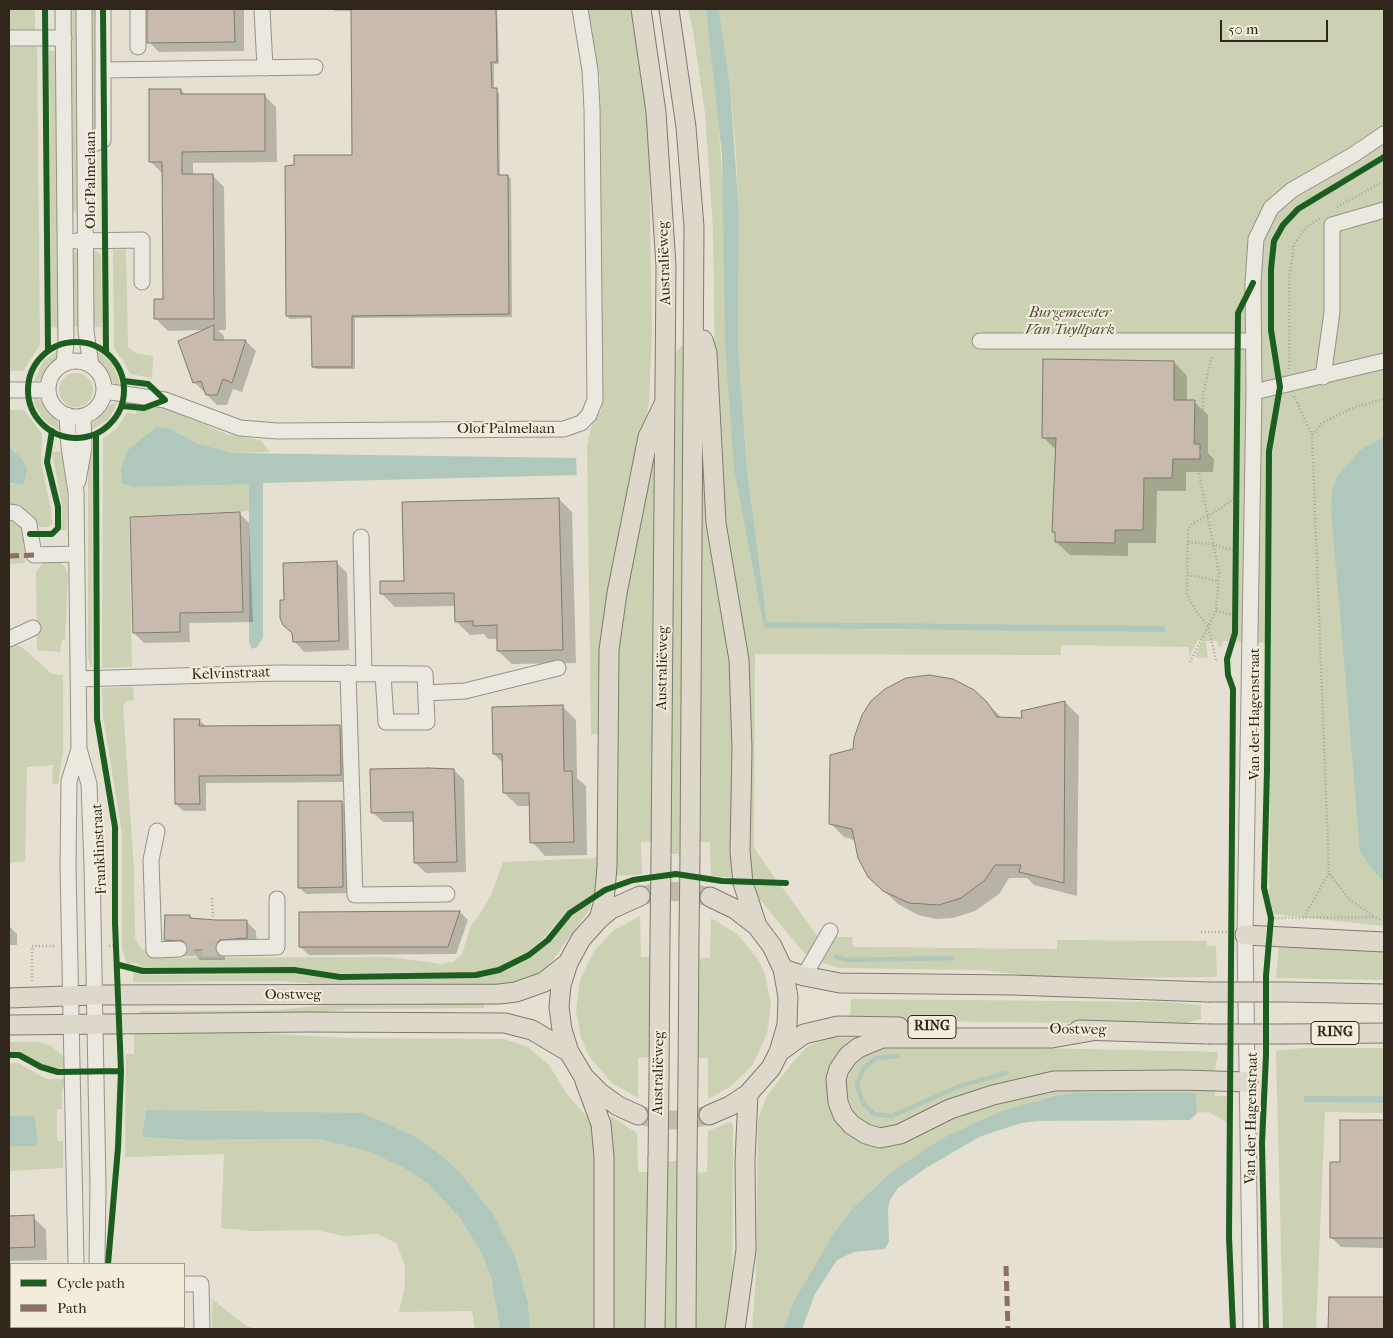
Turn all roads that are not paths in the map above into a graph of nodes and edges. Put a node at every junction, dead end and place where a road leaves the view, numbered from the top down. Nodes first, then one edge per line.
1 (63, 9) edge
2 (84, 9) edge
3 (102, 9) edge
4 (138, 9) edge
5 (262, 9) edge
6 (580, 9) edge
7 (640, 9) edge
8 (669, 9) edge
9 (9, 38) edge
10 (64, 38) junction
11 (138, 47) dead end
12 (315, 67) dead end
13 (265, 68) junction
14 (103, 70) junction
15 (1384, 134) edge
16 (85, 148) junction
17 (1384, 210) edge
18 (65, 241) junction
19 (86, 241) junction
20 (142, 282) dead end
21 (695, 317) junction
22 (980, 341) dead end
23 (1254, 342) junction
24 (1384, 361) edge
25 (64, 364) junction
26 (91, 365) junction
27 (1323, 377) junction
28 (9, 390) edge
29 (48, 390) junction
30 (104, 391) junction
31 (1254, 392) junction
32 (666, 399) junction
33 (67, 415) junction
34 (84, 416) junction
35 (76, 492) junction
36 (9, 512) edge
37 (362, 537) dead end
38 (77, 554) junction
39 (33, 628) dead end
40 (9, 639) edge
41 (558, 668) dead end
42 (348, 673) junction
43 (364, 674) junction
44 (383, 674) junction
45 (78, 679) junction
46 (426, 693) junction
47 (79, 749) junction
48 (157, 831) dead end
49 (448, 894) dead end
50 (640, 896) tunnel mouth
51 (710, 897) tunnel mouth
52 (276, 899) dead end
53 (599, 919) junction
54 (757, 926) junction
55 (830, 931) dead end
56 (1235, 933) junction
57 (1384, 942) edge
58 (224, 948) tunnel mouth
59 (179, 949) tunnel mouth
60 (568, 963) junction
61 (783, 969) junction
62 (804, 976) junction
63 (1384, 994) edge
64 (94, 995) junction
65 (69, 997) junction
66 (9, 998) edge
67 (70, 1023) junction
68 (95, 1023) junction
69 (9, 1025) edge
70 (1092, 1031) junction
71 (1384, 1032) edge
72 (569, 1052) junction
73 (779, 1052) junction
74 (584, 1077) junction
75 (1248, 1082) junction
76 (748, 1094) junction
77 (638, 1115) tunnel mouth
78 (709, 1115) tunnel mouth
79 (76, 1263) edge
80 (97, 1263) edge
81 (185, 1284) edge
82 (202, 1329) edge
83 (604, 1329) edge
84 (655, 1329) edge
85 (686, 1329) edge
86 (736, 1329) edge
87 (1251, 1329) edge

1 - 10 street, Olof Palmelaan
2 - 16 street, Olof Palmelaan
3 - 14 street, Olof Palmelaan
4 - 11 street
5 - 13 street
6 - 30 street, Olof Palmelaan
7 - 32 main road, Australiëweg
8 - 21 main road, Australiëweg
9 - 10 street
10 - 18 street, Olof Palmelaan
12 - 13 street
13 - 14 street
14 - 16 street, Olof Palmelaan
15 - 23 street, Van der Hagenstraat
16 - 19 street, Olof Palmelaan
17 - 27 street
18 - 19 street
18 - 25 street, Olof Palmelaan
19 - 20 street
19 - 26 street, Olof Palmelaan
21 - 54 main road
21 - 85 main road, Australiëweg, bridge
22 - 23 street
23 - 31 street, Van der Hagenstraat
24 - 27 street
25 - 26 street
25 - 29 street
26 - 30 street
27 - 31 street
28 - 29 street
29 - 33 street
30 - 34 street
31 - 56 street, Van der Hagenstraat
32 - 53 main road
32 - 84 main road, Australiëweg, bridge
33 - 34 street
33 - 35 street, Franklinstraat
34 - 35 street, Franklinstraat
35 - 38 street, Franklinstraat
36 - 38 street
37 - 43 street
38 - 45 street, Franklinstraat
39 - 40 street
41 - 46 street
42 - 43 street, Kelvinstraat
42 - 45 street, Kelvinstraat
42 - 49 street
43 - 44 street, Kelvinstraat
44 - 46 street, Kelvinstraat
44 - 46 street, Kelvinstraat
45 - 47 street, Franklinstraat
47 - 64 street, Franklinstraat
47 - 65 street, Franklinstraat
48 - 59 street
50 - 53 main road
51 - 54 main road, RING
52 - 58 street
53 - 60 main road
54 - 61 main road, RING
55 - 62 street
56 - 57 main road
56 - 75 street, Van der Hagenstraat
60 - 64 main road, Oostweg
60 - 72 main road
61 - 62 main road
61 - 73 main road, RING
62 - 63 main road, bridge
64 - 65 main road, Oostweg
64 - 68 street, Franklinstraat
65 - 66 main road, Oostweg
65 - 67 street, Franklinstraat
67 - 68 main road, Oostweg
67 - 69 main road, Oostweg
67 - 79 street, Franklinstraat
68 - 72 main road, Oostweg
68 - 80 street, Franklinstraat
70 - 71 main road, Oostweg / RING, bridge
70 - 73 main road, Oostweg / RING
70 - 75 main road
72 - 74 main road
73 - 76 main road, RING
74 - 77 main road
74 - 83 main road
75 - 87 street, Van der Hagenstraat
76 - 78 main road, RING
76 - 86 main road
81 - 82 street

